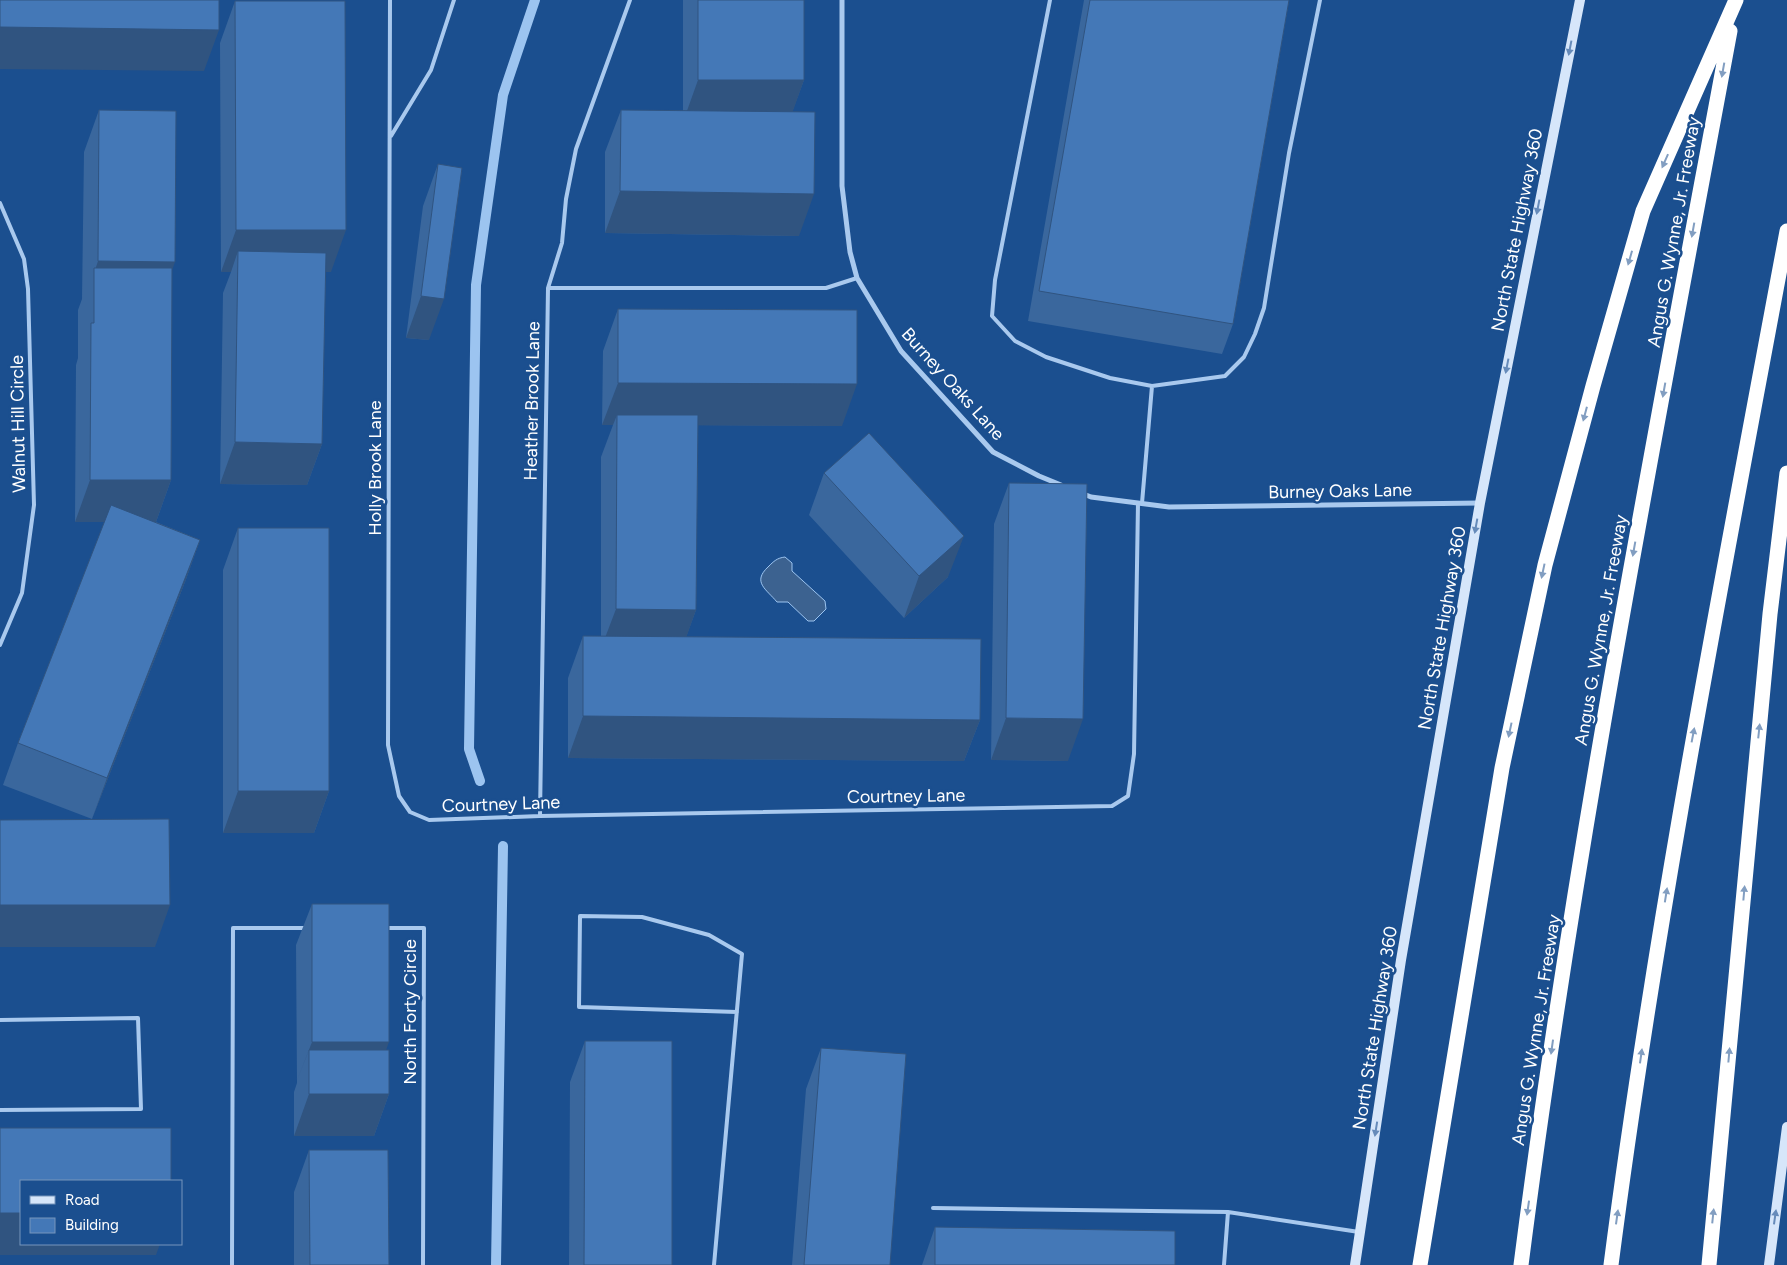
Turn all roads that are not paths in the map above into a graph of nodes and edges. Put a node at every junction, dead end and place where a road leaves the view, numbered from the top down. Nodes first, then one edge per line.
1 (390, 0) edge
2 (454, 0) edge
3 (630, 0) edge
4 (842, 0) edge
5 (1050, 0) edge
6 (1320, 0) edge
7 (1580, 0) edge
8 (1735, 2) edge
9 (390, 138) junction
10 (0, 203) edge
11 (1787, 231) edge
12 (857, 278) junction
13 (548, 288) junction
14 (1152, 386) junction
15 (1787, 473) edge
16 (1065, 486) edge
17 (1074, 490) edge
18 (1140, 503) junction
19 (1480, 503) junction
20 (0, 646) edge
21 (399, 796) joint
22 (540, 816) junction
23 (310, 928) edge
24 (377, 928) edge
25 (737, 1012) junction
26 (0, 1020) edge
27 (0, 1110) edge
28 (1787, 1126) edge
29 (933, 1208) dead end
30 (1228, 1212) junction
31 (1360, 1232) junction
32 (232, 1265) edge
33 (423, 1265) edge
34 (714, 1265) edge
35 (1224, 1265) edge
36 (1355, 1265) edge
37 (1420, 1265) edge
38 (1521, 1265) edge
39 (1611, 1265) edge
40 (1709, 1265) edge
41 (1768, 1265) edge

1 - 9 lane, Holly Brook Lane
2 - 9 lane
3 - 13 lane, Heather Brook Lane
4 - 12 street, Burney Oaks Lane
5 - 14 lane
6 - 14 lane
7 -> 19 main road, North State Highway 360
8 -> 37 highway
8 -> 38 highway, Angus G. Wynne, Jr. Freeway
9 - 21 lane, Holly Brook Lane
10 - 20 lane, Walnut Hill Circle
39 -> 11 highway
12 - 13 lane
12 - 16 street, Burney Oaks Lane
13 - 22 lane, Heather Brook Lane
14 - 18 lane, Courtney Lane
40 -> 15 highway
17 - 18 street, Burney Oaks Lane
18 - 19 street, Burney Oaks Lane
18 - 22 lane, Courtney Lane
19 -> 31 main road, North State Highway 360
21 - 22 lane, Courtney Lane
23 - 32 lane
24 - 33 lane, North Forty Circle
25 - 25 lane
25 - 34 lane
26 - 27 lane
41 -> 28 main road
29 - 30 lane
30 - 31 lane
30 - 35 lane
31 - 36 main road, North State Highway 360

